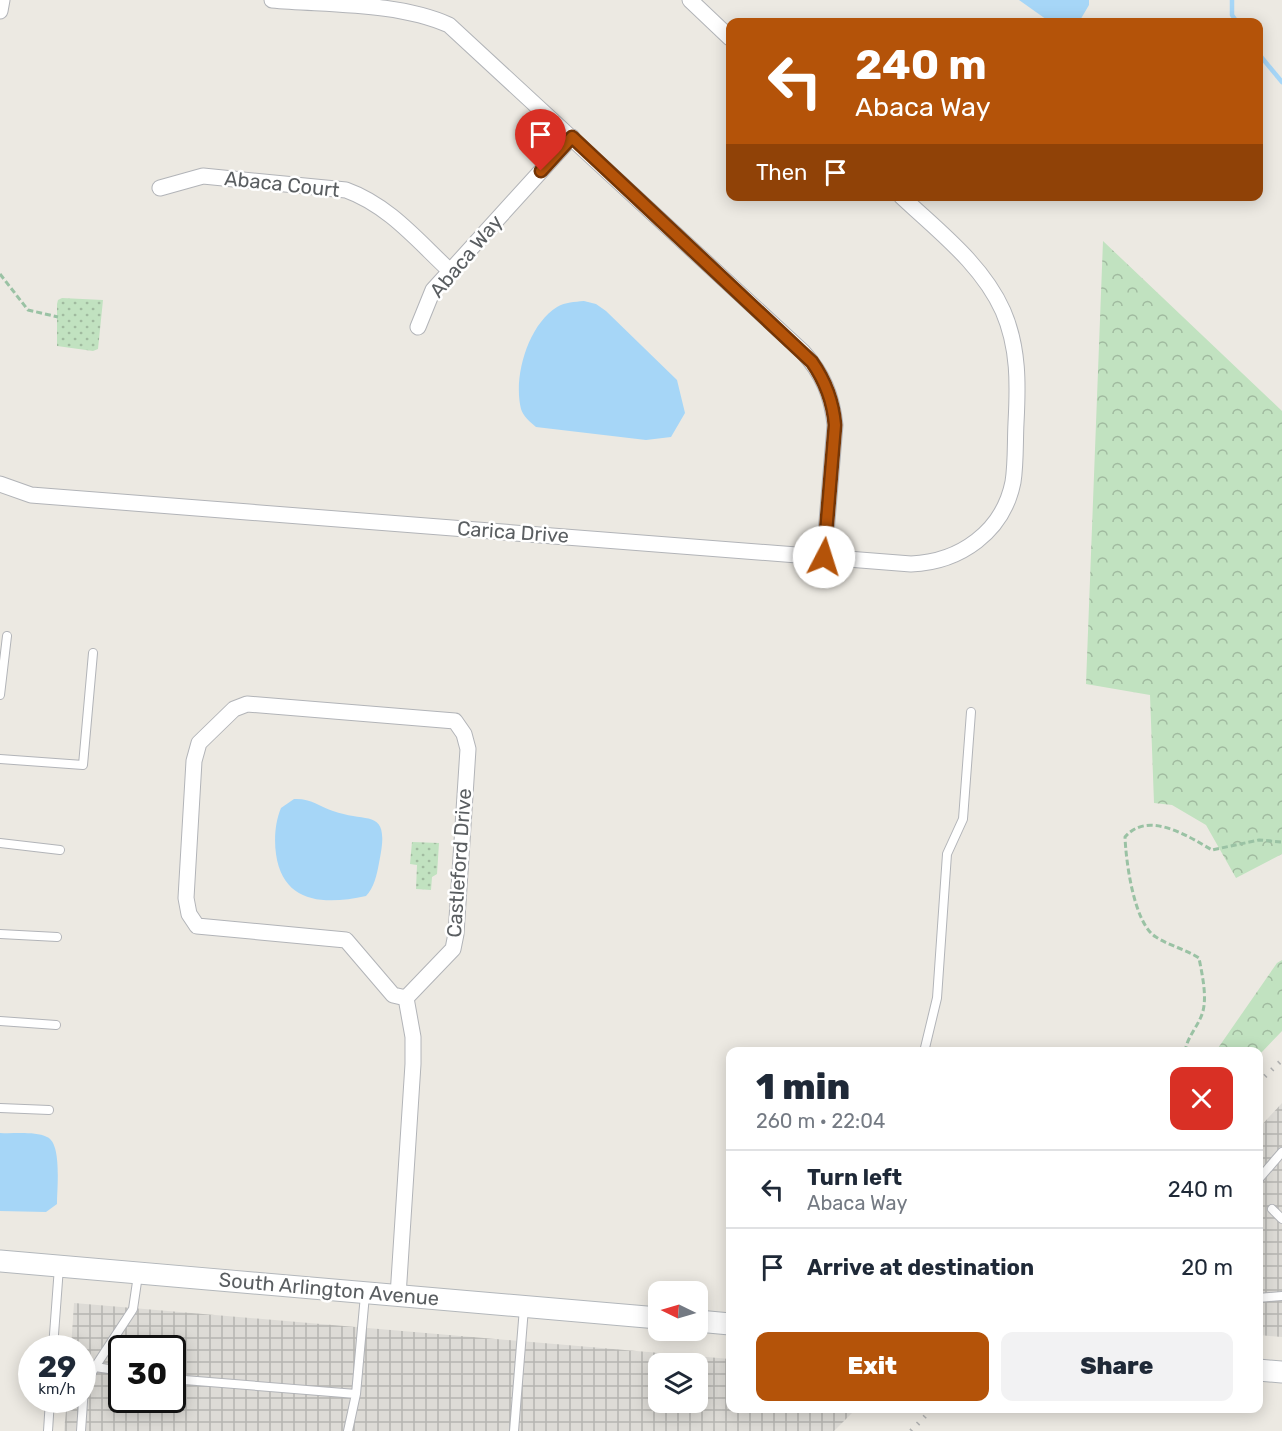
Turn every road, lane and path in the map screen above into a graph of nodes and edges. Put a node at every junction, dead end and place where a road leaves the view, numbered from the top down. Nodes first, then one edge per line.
1 (2, 0) edge
2 (272, 0) edge
3 (690, 0) edge
4 (0, 11) edge
5 (726, 34) edge
6 (572, 137) junction
7 (160, 188) dead end
8 (906, 201) edge
9 (449, 270) junction
10 (0, 274) edge
11 (58, 317) dead end
12 (418, 327) dead end
13 (0, 484) edge
14 (824, 557) junction
15 (7, 636) dead end
16 (93, 653) dead end
17 (0, 695) edge
18 (971, 712) dead end
19 (0, 759) edge
20 (1282, 842) edge
21 (0, 843) edge
22 (60, 850) dead end
23 (0, 934) edge
24 (57, 937) dead end
25 (406, 998) junction
26 (0, 1021) edge
27 (56, 1025) dead end
28 (925, 1047) edge
29 (1186, 1047) edge
30 (0, 1108) edge
31 (50, 1110) dead end
32 (1282, 1152) edge
33 (1263, 1174) edge
34 (1272, 1209) dead end
35 (1282, 1219) edge
36 (0, 1261) edge
37 (59, 1266) junction
38 (138, 1272) junction
39 (365, 1293) junction
40 (398, 1296) junction
41 (1282, 1296) edge
42 (1263, 1298) edge
43 (525, 1307) junction
44 (648, 1317) edge
45 (708, 1322) edge
46 (726, 1324) edge
47 (54, 1335) edge
48 (96, 1365) edge
49 (1263, 1370) edge
50 (1282, 1372) edge
51 (186, 1380) edge
52 (356, 1394) junction
53 (49, 1413) edge
54 (82, 1413) edge
55 (48, 1431) edge
56 (81, 1431) edge
57 (348, 1431) edge
58 (514, 1431) edge

1 - 4 street
2 - 6 street
3 - 5 street
6 - 9 street, Abaca Way
6 - 14 street
7 - 9 street, Abaca Court
8 - 14 street, Carica Drive
9 - 12 street, Abaca Way
10 - 11 path
13 - 14 street, Carica Drive
15 - 17 lane
16 - 19 lane
18 - 28 lane
20 - 29 path
21 - 22 lane
23 - 24 lane
25 - 25 street, Castleford Drive
25 - 40 street
26 - 27 lane
30 - 31 lane
32 - 33 lane
34 - 35 lane
36 - 37 main road, South Arlington Avenue
37 - 38 main road, South Arlington Avenue
37 - 47 lane
38 - 39 main road, South Arlington Avenue
38 - 48 lane
39 - 40 main road, South Arlington Avenue
39 - 52 lane
40 - 43 main road, South Arlington Avenue
41 - 42 lane
43 - 44 main road, South Arlington Avenue
43 - 58 lane
45 - 46 main road
49 - 50 main road
51 - 52 lane
52 - 57 lane
53 - 55 lane
54 - 56 lane

